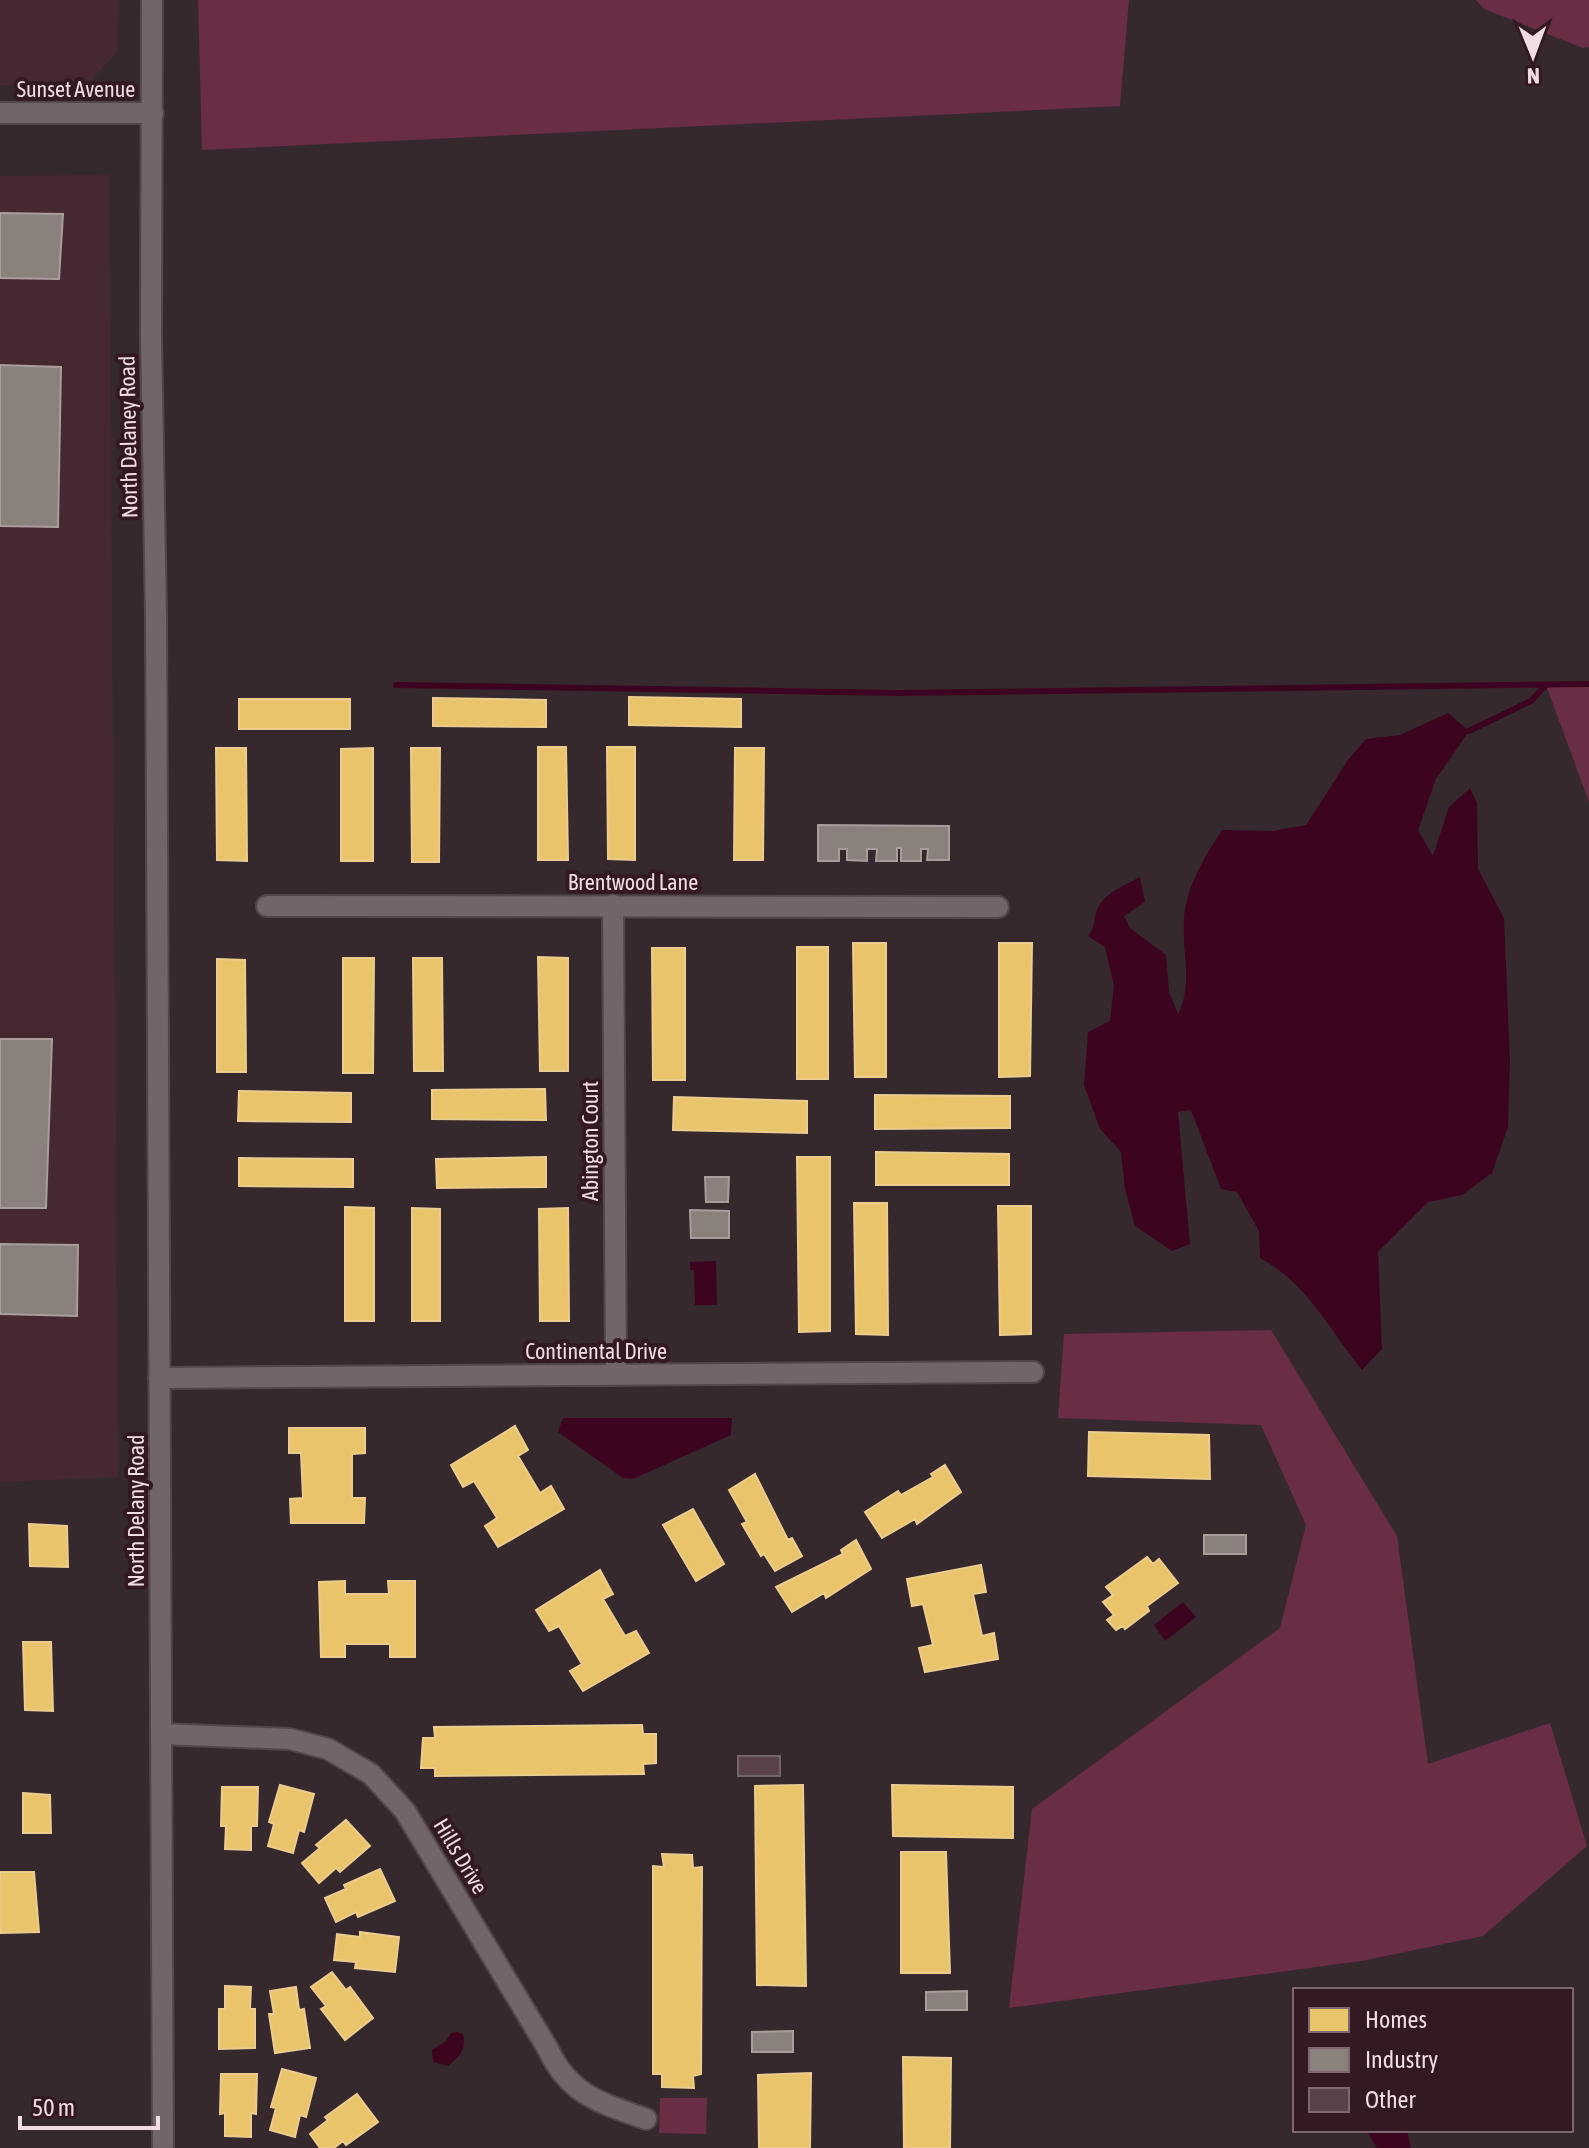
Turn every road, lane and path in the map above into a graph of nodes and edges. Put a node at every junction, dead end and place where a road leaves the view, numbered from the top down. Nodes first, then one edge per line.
1 (152, 0) edge
2 (0, 113) edge
3 (153, 113) junction
4 (157, 873) joint
5 (613, 905) junction
6 (267, 906) dead end
7 (998, 907) dead end
8 (1033, 1372) dead end
9 (616, 1375) junction
10 (159, 1378) junction
11 (161, 1734) junction
12 (646, 2119) dead end
13 (163, 2148) edge

1 - 3 street, North Delaney Road
2 - 3 street, Sunset Avenue
3 - 4 street, North Delaney Road
4 - 10 street, North Delany Road
5 - 6 street, Brentwood Lane
5 - 7 street, Brentwood Lane
5 - 9 street, Abington Court
8 - 9 street, Continental Drive
9 - 10 street, Continental Drive
10 - 11 street, North Delany Road
11 - 12 street, Hills Drive
11 - 13 street, North Delany Road

